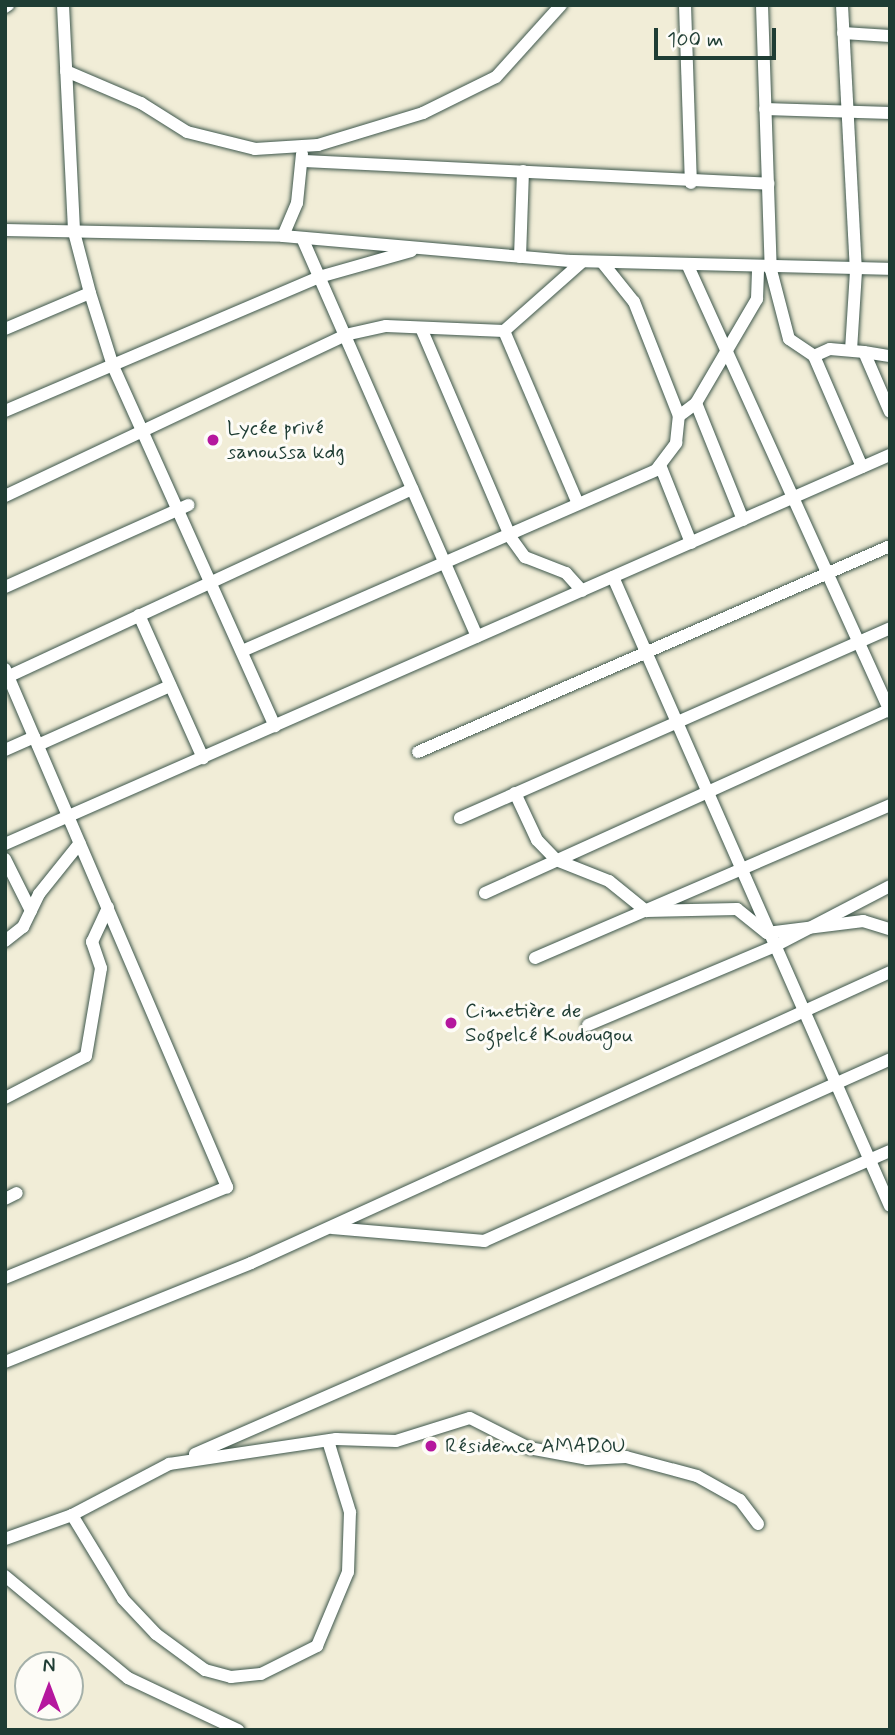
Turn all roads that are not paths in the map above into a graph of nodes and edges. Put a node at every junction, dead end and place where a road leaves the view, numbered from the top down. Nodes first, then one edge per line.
1 (63, 5) edge
2 (561, 5) edge
3 (685, 5) edge
4 (762, 5) edge
5 (842, 5) edge
6 (843, 33) junction
7 (890, 36) edge
8 (66, 71) junction
9 (765, 109) junction
10 (846, 112) junction
11 (890, 113) edge
12 (299, 147) junction
13 (305, 161) junction
14 (523, 171) junction
15 (691, 183) junction
16 (768, 184) junction
17 (5, 230) edge
18 (74, 232) junction
19 (283, 236) junction
20 (303, 240) junction
21 (422, 248) junction
22 (520, 257) junction
23 (582, 262) junction
24 (602, 262) junction
25 (688, 266) junction
26 (764, 269) junction
27 (890, 269) edge
28 (856, 271) junction
29 (319, 276) junction
30 (90, 293) junction
31 (421, 328) junction
32 (5, 329) edge
33 (504, 331) junction
34 (345, 335) junction
35 (727, 351) junction
36 (857, 351) junction
37 (814, 356) junction
38 (890, 356) edge
39 (113, 366) junction
40 (696, 403) junction
41 (5, 411) edge
42 (890, 412) edge
43 (679, 416) junction
44 (144, 430) junction
45 (890, 455) edge
46 (660, 466) junction
47 (862, 467) junction
48 (412, 489) junction
49 (5, 496) edge
50 (793, 497) junction
51 (577, 501) junction
52 (183, 507) junction
53 (743, 520) junction
54 (511, 538) junction
55 (691, 542) junction
56 (890, 546) edge
57 (446, 565) junction
58 (828, 572) junction
59 (613, 577) junction
60 (210, 581) junction
61 (5, 587) edge
62 (582, 591) junction
63 (139, 615) junction
64 (890, 628) edge
65 (478, 637) junction
66 (860, 642) junction
67 (242, 651) junction
68 (645, 652) junction
69 (6, 674) edge
70 (170, 686) junction
71 (889, 710) edge
72 (675, 723) junction
73 (275, 726) junction
74 (36, 741) junction
75 (5, 750) edge
76 (418, 752) dead end
77 (203, 758) junction
78 (515, 793) junction
79 (706, 793) junction
80 (890, 805) edge
81 (69, 817) junction
82 (460, 818) dead end
83 (80, 843) junction
84 (5, 844) edge
85 (5, 859) edge
86 (556, 860) junction
87 (740, 870) junction
88 (890, 886) edge
89 (485, 893) dead end
90 (108, 908) junction
91 (31, 911) junction
92 (646, 911) junction
93 (890, 929) edge
94 (799, 932) junction
95 (767, 933) junction
96 (5, 942) edge
97 (773, 947) junction
98 (536, 958) dead end
99 (890, 972) edge
100 (802, 1012) junction
101 (588, 1024) dead end
102 (890, 1059) edge
103 (833, 1084) junction
104 (5, 1098) edge
105 (890, 1151) edge
106 (869, 1161) junction
107 (890, 1206) edge
108 (328, 1228) junction
109 (5, 1278) edge
110 (5, 1362) edge
111 (328, 1441) junction
112 (169, 1465) junction
113 (72, 1515) junction
114 (758, 1524) dead end
115 (5, 1539) edge
116 (5, 1576) edge
117 (239, 1730) edge

1 - 8 street
2 - 12 street
3 - 15 street
4 - 9 street
5 - 6 street
6 - 7 street
6 - 10 street
8 - 12 street
8 - 18 street
9 - 10 street
9 - 16 street
10 - 11 street
10 - 28 street
12 - 13 street
13 - 14 street
13 - 19 street
14 - 15 street
14 - 22 street
15 - 16 street
16 - 26 street
17 - 18 street
18 - 19 street
18 - 30 street
19 - 20 street
20 - 21 street
20 - 29 street
21 - 22 street
21 - 29 street
22 - 23 street
23 - 24 street
23 - 33 street
24 - 25 street
24 - 43 street
25 - 26 street
25 - 35 street
26 - 28 street
26 - 35 street
26 - 37 street
27 - 28 street
28 - 36 street
29 - 34 street
29 - 39 street
30 - 32 street
30 - 39 street
31 - 33 street
31 - 34 street
31 - 54 street
33 - 51 street
34 - 44 street
34 - 48 street
35 - 40 street
35 - 50 street
36 - 37 street
36 - 38 street
36 - 42 street
37 - 47 street
39 - 41 street
39 - 44 street
40 - 43 street
40 - 53 street
43 - 46 street
44 - 49 street
44 - 52 street
45 - 47 street
46 - 51 street
46 - 55 street
47 - 50 street
48 - 57 street
48 - 60 street
50 - 53 street
50 - 58 street
51 - 54 street
52 - 60 street
52 - 61 street
53 - 55 street
54 - 57 street
54 - 62 street
55 - 59 street
56 - 58 street
57 - 65 street
57 - 67 street
58 - 66 street
58 - 68 street
59 - 62 street
59 - 68 street
60 - 63 street
60 - 67 street
62 - 65 street
63 - 69 street
63 - 70 street
64 - 66 street
65 - 73 street
66 - 71 street
66 - 72 street
67 - 73 street
68 - 72 street
68 - 76 street
69 - 74 street
70 - 74 street
70 - 77 street
71 - 79 street
72 - 78 street
72 - 79 street
73 - 77 street
74 - 75 street
74 - 81 street
77 - 81 street
78 - 82 street
78 - 86 street
79 - 86 street
79 - 87 street
80 - 87 street
81 - 83 street
81 - 84 street
83 - 90 street
83 - 91 street
85 - 91 street
86 - 89 street
86 - 92 street
87 - 92 street
87 - 95 street
88 - 94 street
90 - 104 street
90 - 109 street
91 - 96 street
92 - 95 street
92 - 98 street
93 - 94 street
94 - 95 street
94 - 97 street
95 - 97 street
97 - 100 street
97 - 101 street
99 - 100 street
100 - 103 street
100 - 108 street
102 - 103 street
103 - 106 street
103 - 108 street
105 - 106 street
106 - 107 street
106 - 112 street
108 - 110 street
111 - 112 street
111 - 113 street
111 - 114 street
112 - 113 street
113 - 115 street
116 - 117 street

